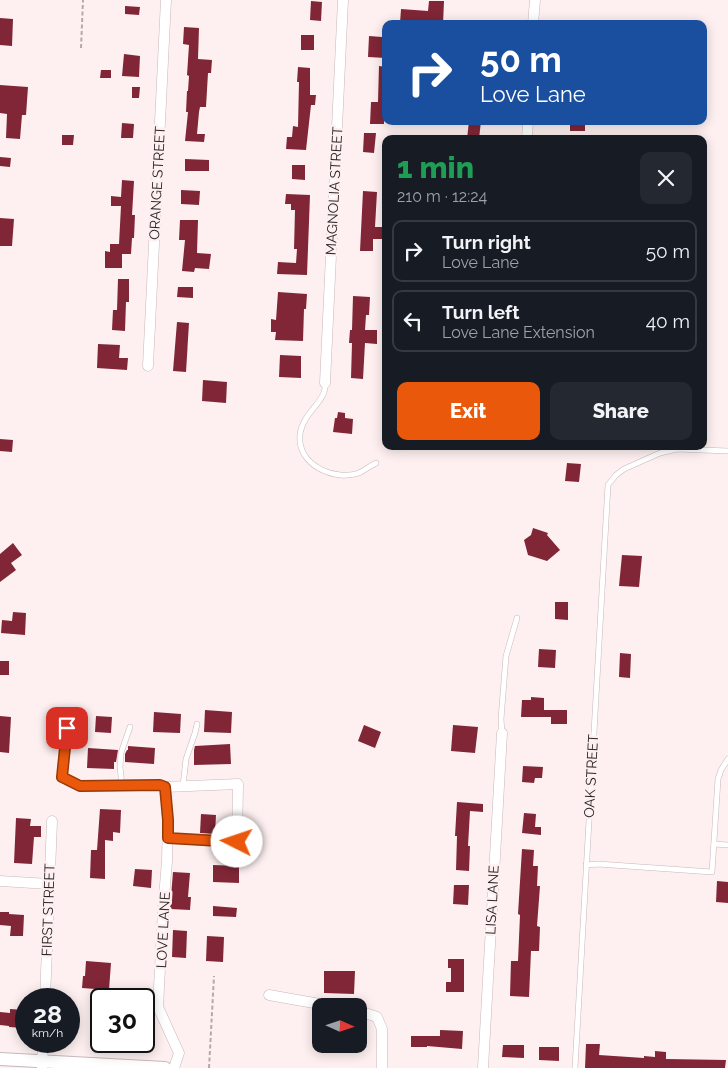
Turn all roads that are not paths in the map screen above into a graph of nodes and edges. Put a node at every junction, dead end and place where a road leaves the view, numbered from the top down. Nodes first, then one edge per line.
1 (166, 0) edge
2 (343, 0) edge
3 (535, 0) edge
4 (533, 20) edge
5 (148, 366) dead end
6 (325, 383) joint
7 (673, 450) edge
8 (702, 450) edge
9 (728, 451) edge
10 (376, 464) dead end
11 (517, 618) dead end
12 (197, 724) dead end
13 (130, 727) dead end
14 (67, 728) dead end
15 (502, 733) joint
16 (728, 759) edge
17 (122, 786) junction
18 (183, 786) junction
19 (165, 787) junction
20 (52, 821) dead end
21 (168, 838) junction
22 (714, 844) junction
23 (728, 845) edge
24 (586, 865) junction
25 (0, 881) edge
26 (49, 884) junction
27 (45, 988) edge
28 (269, 995) dead end
29 (312, 1003) edge
30 (368, 1014) edge
31 (0, 1059) edge
32 (42, 1065) edge
33 (165, 1068) edge
34 (174, 1068) edge
35 (382, 1068) edge
36 (482, 1068) edge
37 (575, 1068) edge

1 - 5 street, ORANGE STREET
2 - 6 street, MAGNOLIA STREET
3 - 4 street
6 - 10 lane
7 - 24 lane, OAK STREET
8 - 9 lane, OAK STREET
11 - 15 lane
12 - 18 lane
13 - 17 lane
14 - 17 street
15 - 36 street, LISA LANE
16 - 22 lane
17 - 19 street
18 - 19 street
18 - 21 street
19 - 21 street, LOVE LANE
20 - 26 street, FIRST STREET
21 - 34 street, LOVE LANE
22 - 23 lane
22 - 24 lane
24 - 37 lane, OAK STREET
25 - 26 street
26 - 27 street, FIRST STREET
28 - 29 street
30 - 35 street
31 - 32 street
32 - 33 street

